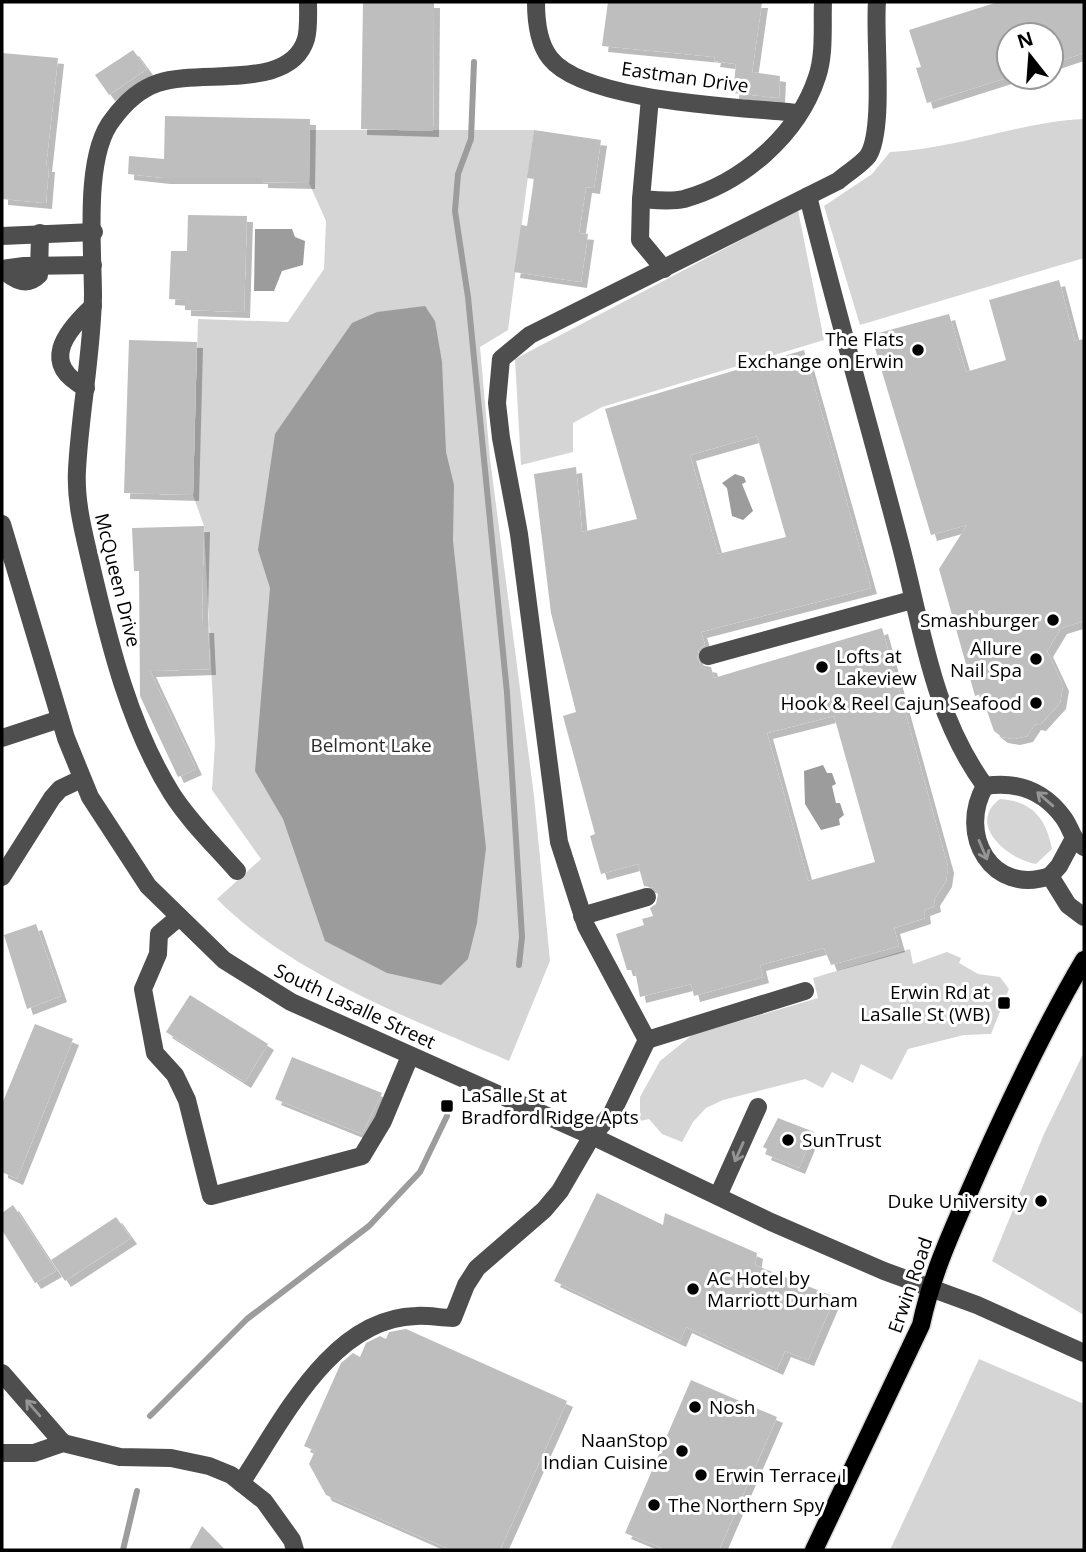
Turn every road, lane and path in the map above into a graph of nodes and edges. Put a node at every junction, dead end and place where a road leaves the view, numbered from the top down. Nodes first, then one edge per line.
1 (308, 2) edge
2 (536, 2) edge
3 (823, 2) edge
4 (877, 2) edge
5 (650, 98) junction
6 (797, 113) junction
7 (808, 196) junction
8 (641, 199) junction
9 (94, 232) junction
10 (40, 233) junction
11 (2, 236) edge
12 (40, 265) junction
13 (93, 265) junction
14 (2, 269) edge
15 (664, 269) junction
16 (93, 306) junction
17 (86, 388) junction
18 (2, 524) edge
19 (912, 600) junction
20 (708, 656) dead end
21 (60, 719) junction
22 (2, 738) edge
23 (81, 779) junction
24 (985, 786) junction
25 (1079, 844) edge
26 (237, 871) dead end
27 (1051, 876) junction
28 (2, 877) edge
29 (647, 897) dead end
30 (582, 916) junction
31 (1084, 917) edge
32 (178, 918) junction
33 (1084, 960) edge
34 (805, 991) dead end
35 (647, 1040) junction
36 (410, 1056) junction
37 (758, 1107) dead end
38 (592, 1136) junction
39 (718, 1196) junction
40 (929, 1285) junction
41 (1084, 1353) edge
42 (2, 1373) edge
43 (63, 1443) junction
44 (2, 1453) edge
45 (241, 1483) junction
46 (295, 1550) edge
47 (814, 1550) edge

1 - 9 street, McQueen Drive
2 - 5 street, Eastman Drive
3 - 6 street
4 - 7 street
5 - 6 street, Eastman Drive
5 - 8 street
6 - 8 street
7 - 15 street
7 - 19 street
8 - 15 street
9 - 10 street
9 - 13 street, McQueen Drive
10 - 11 street
10 - 12 street
12 - 13 street
12 - 14 street
13 - 16 street, McQueen Drive
15 - 30 street
16 - 17 street, McQueen Drive
16 - 17 street
17 - 26 street, McQueen Drive
18 - 21 street, South Lasalle Street
19 - 20 street
19 - 24 street
21 - 22 street
21 - 23 street, South Lasalle Street
23 - 28 street
23 - 32 street, South Lasalle Street
25 -> 24 street
24 -> 27 street
25 - 27 street
27 - 31 street
29 - 30 street
30 - 35 street
32 - 36 street, South Lasalle Street
32 - 36 street
33 - 40 main road, Erwin Road
34 - 35 street
35 - 38 street
36 - 38 street, South Lasalle Street
37 -> 39 street
38 - 39 street, South Lasalle Street
38 - 45 street
39 - 40 street, South Lasalle Street
40 - 41 street, South Lasalle Street
40 - 47 main road, Erwin Road
43 -> 42 street
43 - 44 street
43 - 45 street
45 - 46 street

